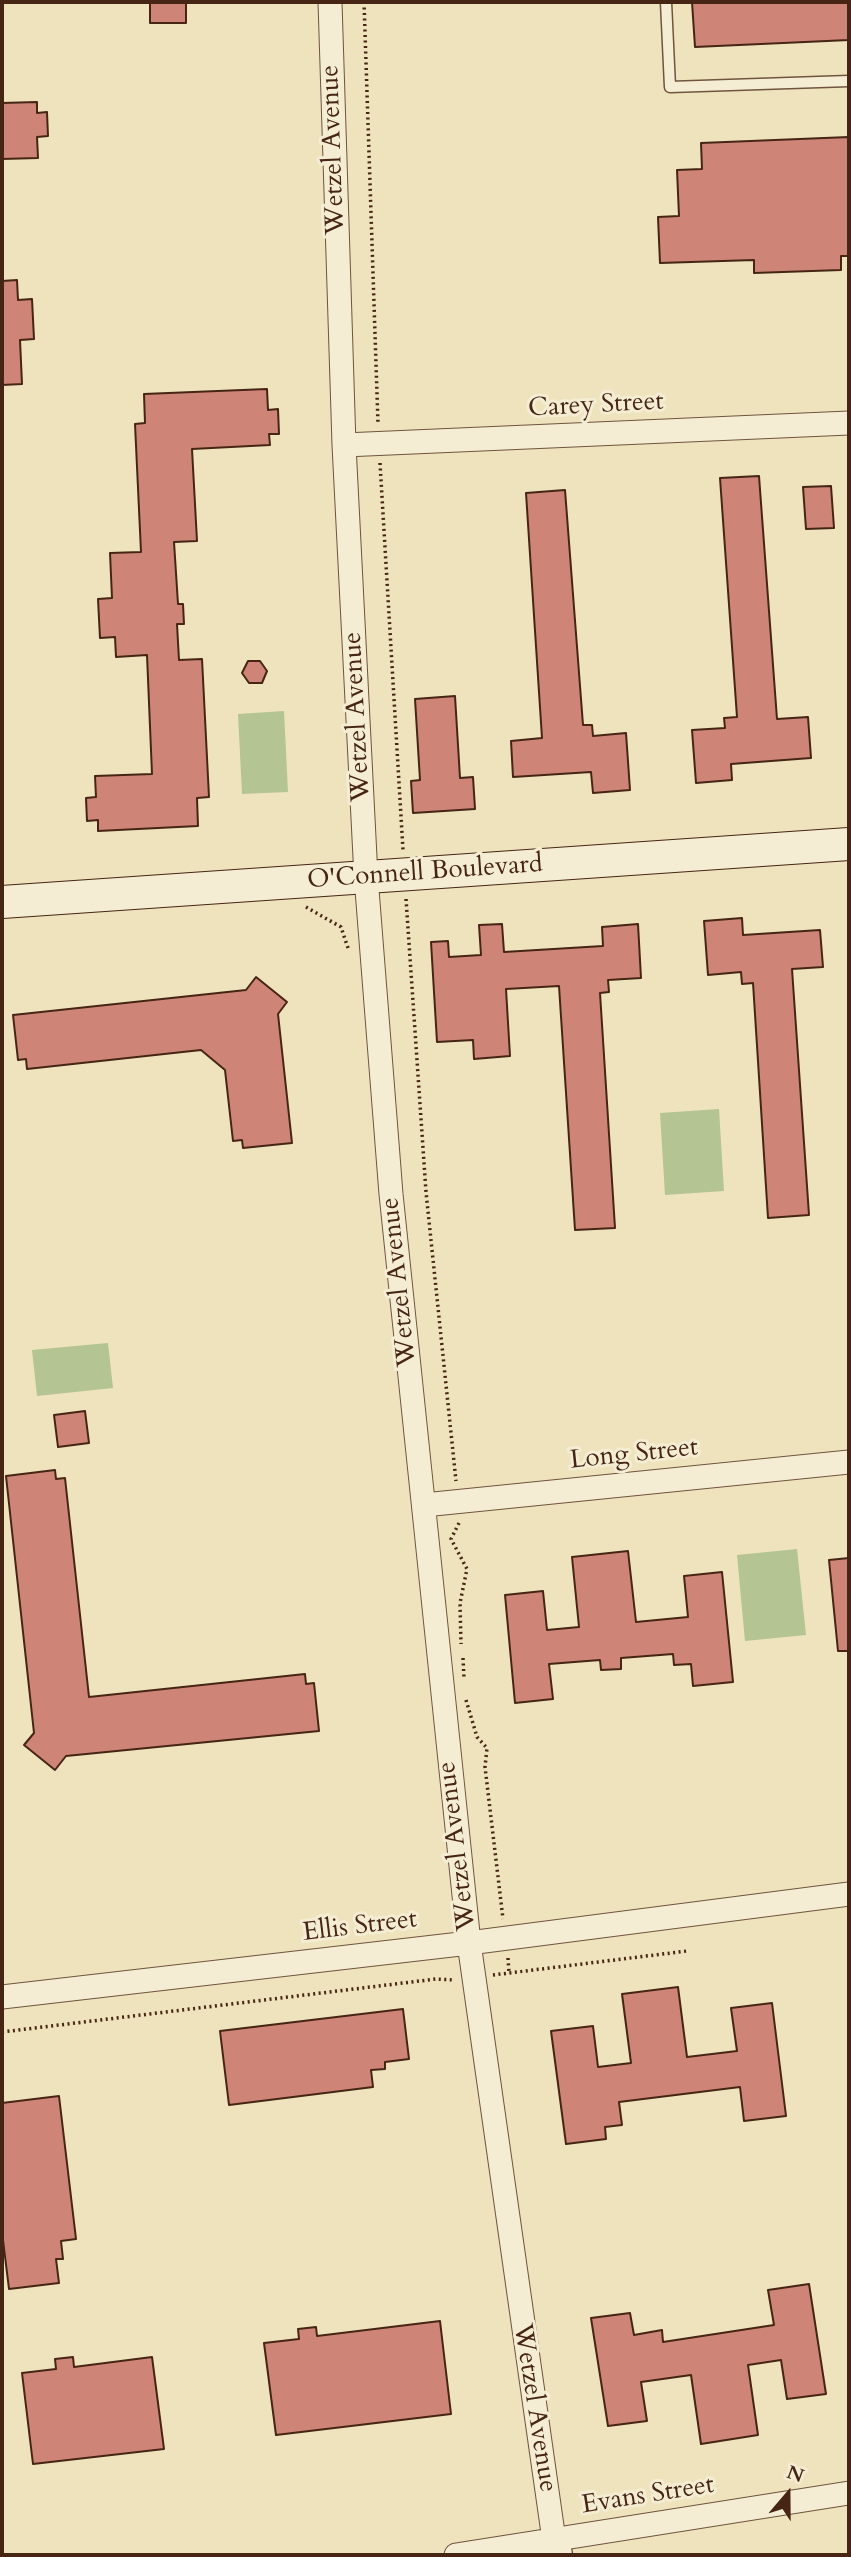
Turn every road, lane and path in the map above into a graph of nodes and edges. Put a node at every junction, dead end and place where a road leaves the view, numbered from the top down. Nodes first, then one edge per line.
1 (330, 2) edge
2 (365, 2) edge
3 (666, 2) edge
4 (849, 80) edge
5 (849, 423) edge
6 (379, 443) junction
7 (344, 445) junction
8 (849, 844) edge
9 (404, 874) junction
10 (366, 877) junction
11 (298, 901) dead end
12 (2, 902) edge
13 (352, 963) dead end
14 (426, 1192) junction
15 (391, 1197) junction
16 (849, 1462) edge
17 (458, 1502) junction
18 (424, 1505) junction
19 (463, 1687) dead end
20 (464, 1693) dead end
21 (849, 1894) edge
22 (505, 1938) junction
23 (469, 1943) junction
24 (687, 1951) dead end
25 (509, 1973) junction
26 (473, 1977) junction
27 (2, 1997) edge
28 (2, 2032) edge
29 (849, 2493) edge
30 (555, 2547) edge
31 (456, 2555) edge

1 - 7 street, Wetzel Avenue
2 - 6 path
3 - 4 lane
5 - 6 street, Carey Street
6 - 7 street, Carey Street
6 - 9 path
7 - 10 street, Wetzel Avenue
8 - 9 main road, O'Connell Boulevard
9 - 10 main road, O'Connell Boulevard
9 - 14 path
10 - 12 main road, O'Connell Boulevard
10 - 15 street, Wetzel Avenue
11 - 13 path
14 - 15 path
14 - 17 path
15 - 18 street, Wetzel Avenue
16 - 17 street, Long Street
17 - 18 street, Long Street
17 - 19 path
18 - 23 street, Wetzel Avenue
20 - 22 path
21 - 22 street, Ellis Street
22 - 23 street, Ellis Street
22 - 25 path
23 - 26 street, Wetzel Avenue
23 - 27 street, Ellis Street
24 - 25 path
25 - 26 path
26 - 28 path
26 - 30 street, Wetzel Avenue
29 - 30 street, Evans Street
30 - 31 street, Evans Street

